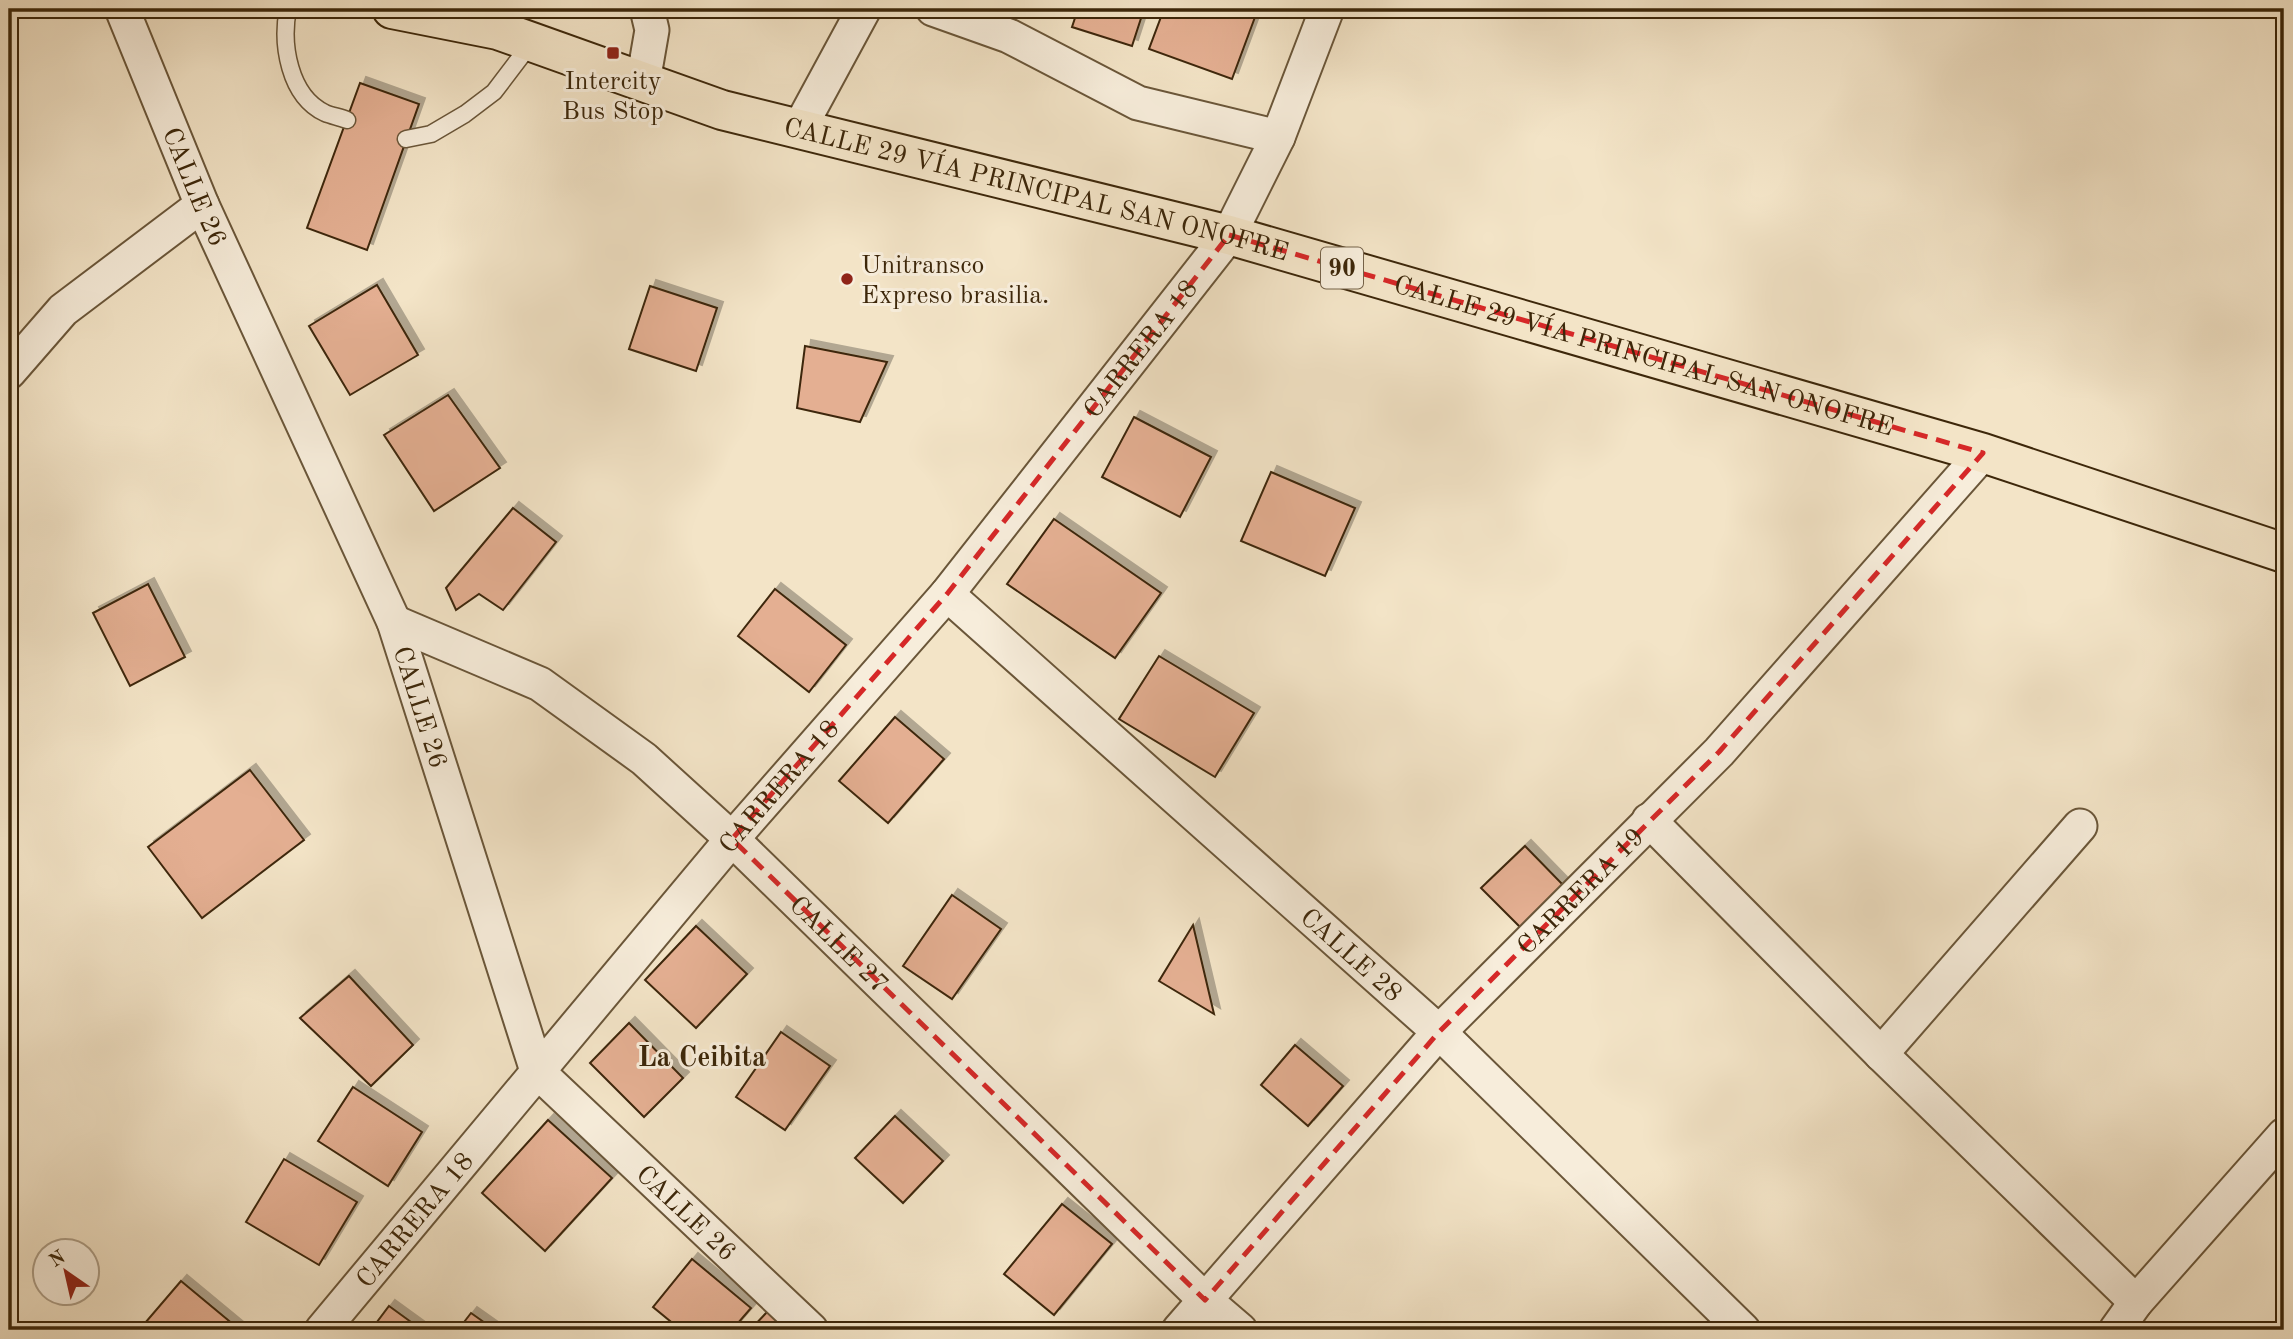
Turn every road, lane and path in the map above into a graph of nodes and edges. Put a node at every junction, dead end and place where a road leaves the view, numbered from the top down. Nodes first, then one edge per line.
1 (122, 9) edge
2 (288, 9) edge
3 (392, 9) edge
4 (647, 9) edge
5 (864, 9) edge
6 (933, 9) edge
7 (1327, 9) edge
8 (513, 27) edge
9 (643, 82) junction
10 (347, 120) dead end
11 (799, 129) junction
12 (1278, 137) junction
13 (406, 139) dead end
14 (202, 205) junction
15 (1229, 235) junction
16 (9, 372) edge
17 (1983, 453) junction
18 (2284, 553) edge
19 (947, 594) junction
20 (394, 622) junction
21 (1649, 820) junction
22 (2080, 826) dead end
23 (732, 839) junction
24 (1439, 1032) junction
25 (1881, 1054) junction
26 (537, 1070) junction
27 (2284, 1135) edge
28 (1205, 1300) junction
29 (2136, 1302) junction
30 (321, 1330) edge
31 (811, 1330) edge
32 (1179, 1330) edge
33 (1240, 1330) edge
34 (1744, 1330) edge
35 (2116, 1330) edge

1 - 14 street, CALLE 26
2 - 10 lane
3 - 8 main road, CALLE 29 VÍA PRINCIPAL SAN ONOFRE / 90
4 - 9 street
5 - 11 street
6 - 12 street
7 - 12 street, CARRERA 18
8 - 9 main road, CALLE 29 VÍA PRINCIPAL SAN ONOFRE / 90
8 - 13 lane
9 - 11 main road, CALLE 29 VÍA PRINCIPAL SAN ONOFRE / 90
11 - 15 main road, CALLE 29 VÍA PRINCIPAL SAN ONOFRE / 90
12 - 15 street, CARRERA 18
14 - 16 street
14 - 20 street, CALLE 26
15 - 17 main road, CALLE 29 VÍA PRINCIPAL SAN ONOFRE / 90
15 - 19 street, CARRERA 18
17 - 18 main road, CALLE 29 VÍA PRINCIPAL SAN ONOFRE / 90
17 - 21 street, CARRERA 19
19 - 23 street, CARRERA 18
19 - 24 street, CALLE 28
20 - 23 street, CALLE 27
20 - 26 street, CALLE 26
21 - 24 street, CARRERA 19
21 - 25 street
22 - 25 street
23 - 26 street, CARRERA 18
23 - 28 street, CALLE 27
24 - 28 street, CARRERA 19
24 - 34 street, CALLE 28
25 - 29 street
26 - 30 street, CARRERA 18
26 - 31 street, CALLE 26
27 - 29 street
28 - 32 street, CARRERA 19
28 - 33 street, CALLE 27
29 - 35 street

